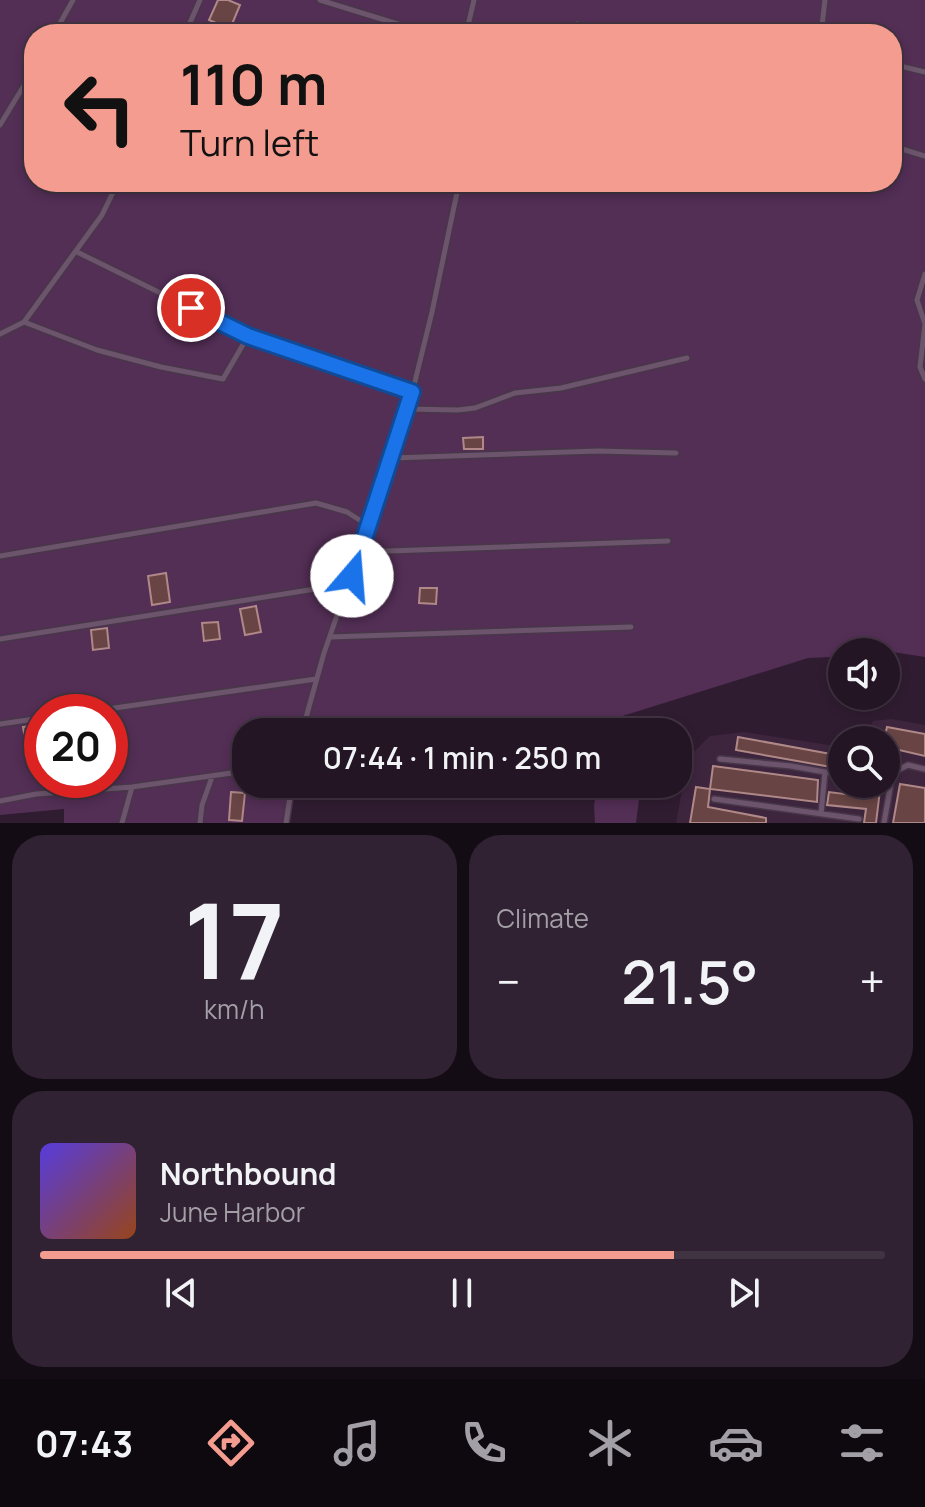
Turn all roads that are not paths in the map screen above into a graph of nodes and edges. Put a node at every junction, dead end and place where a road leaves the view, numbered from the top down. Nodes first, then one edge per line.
1 (73, 0) edge
2 (200, 0) edge
3 (320, 0) edge
4 (474, 0) edge
5 (825, 0) edge
6 (60, 24) edge
7 (189, 24) edge
8 (398, 24) edge
9 (468, 24) edge
10 (822, 24) edge
11 (902, 66) edge
12 (925, 72) edge
13 (24, 85) edge
14 (2, 121) edge
15 (902, 149) edge
16 (925, 156) edge
17 (113, 192) edge
18 (458, 192) edge
19 (77, 252) junction
20 (925, 274) edge
21 (24, 322) junction
22 (925, 324) edge
23 (0, 334) edge
24 (248, 336) junction
25 (687, 358) dead end
26 (925, 379) edge
27 (412, 392) junction
28 (408, 409) junction
29 (676, 453) dead end
30 (392, 458) junction
31 (369, 526) junction
32 (668, 541) dead end
33 (360, 552) junction
34 (0, 556) edge
35 (347, 590) junction
36 (631, 627) dead end
37 (330, 637) junction
38 (0, 639) edge
39 (316, 679) junction
40 (128, 706) edge
41 (306, 718) edge
42 (24, 721) edge
43 (0, 724) edge
44 (720, 759) dead end
45 (900, 769) edge
46 (925, 769) edge
47 (825, 772) junction
48 (232, 773) edge
49 (828, 773) edge
50 (212, 777) junction
51 (132, 787) junction
52 (290, 798) edge
53 (886, 798) edge
54 (714, 799) dead end
55 (0, 801) edge
56 (819, 814) junction
57 (859, 819) dead end
58 (122, 823) edge
59 (200, 823) edge
60 (286, 823) edge
61 (816, 823) edge
62 (884, 823) edge

1 - 6 lane
2 - 7 lane
3 - 8 lane
4 - 9 lane
5 - 10 lane
11 - 12 lane
13 - 14 lane
15 - 16 lane
17 - 19 lane
18 - 27 lane
19 - 21 lane
19 - 24 lane
20 - 22 lane
21 - 23 lane
21 - 24 lane
22 - 26 lane
24 - 27 lane
25 - 28 lane
27 - 28 lane
28 - 30 lane
29 - 30 lane
30 - 31 lane
31 - 33 lane
31 - 34 lane
32 - 33 lane
33 - 35 lane
35 - 37 lane
35 - 38 lane
36 - 37 lane
37 - 39 lane
39 - 40 lane
39 - 41 lane
42 - 43 lane
44 - 47 lane
45 - 46 lane
47 - 49 lane
47 - 56 lane
48 - 50 lane
50 - 51 lane
50 - 59 lane
51 - 55 lane
51 - 58 lane
52 - 60 lane
53 - 62 lane
54 - 56 lane
56 - 57 lane
56 - 61 lane

